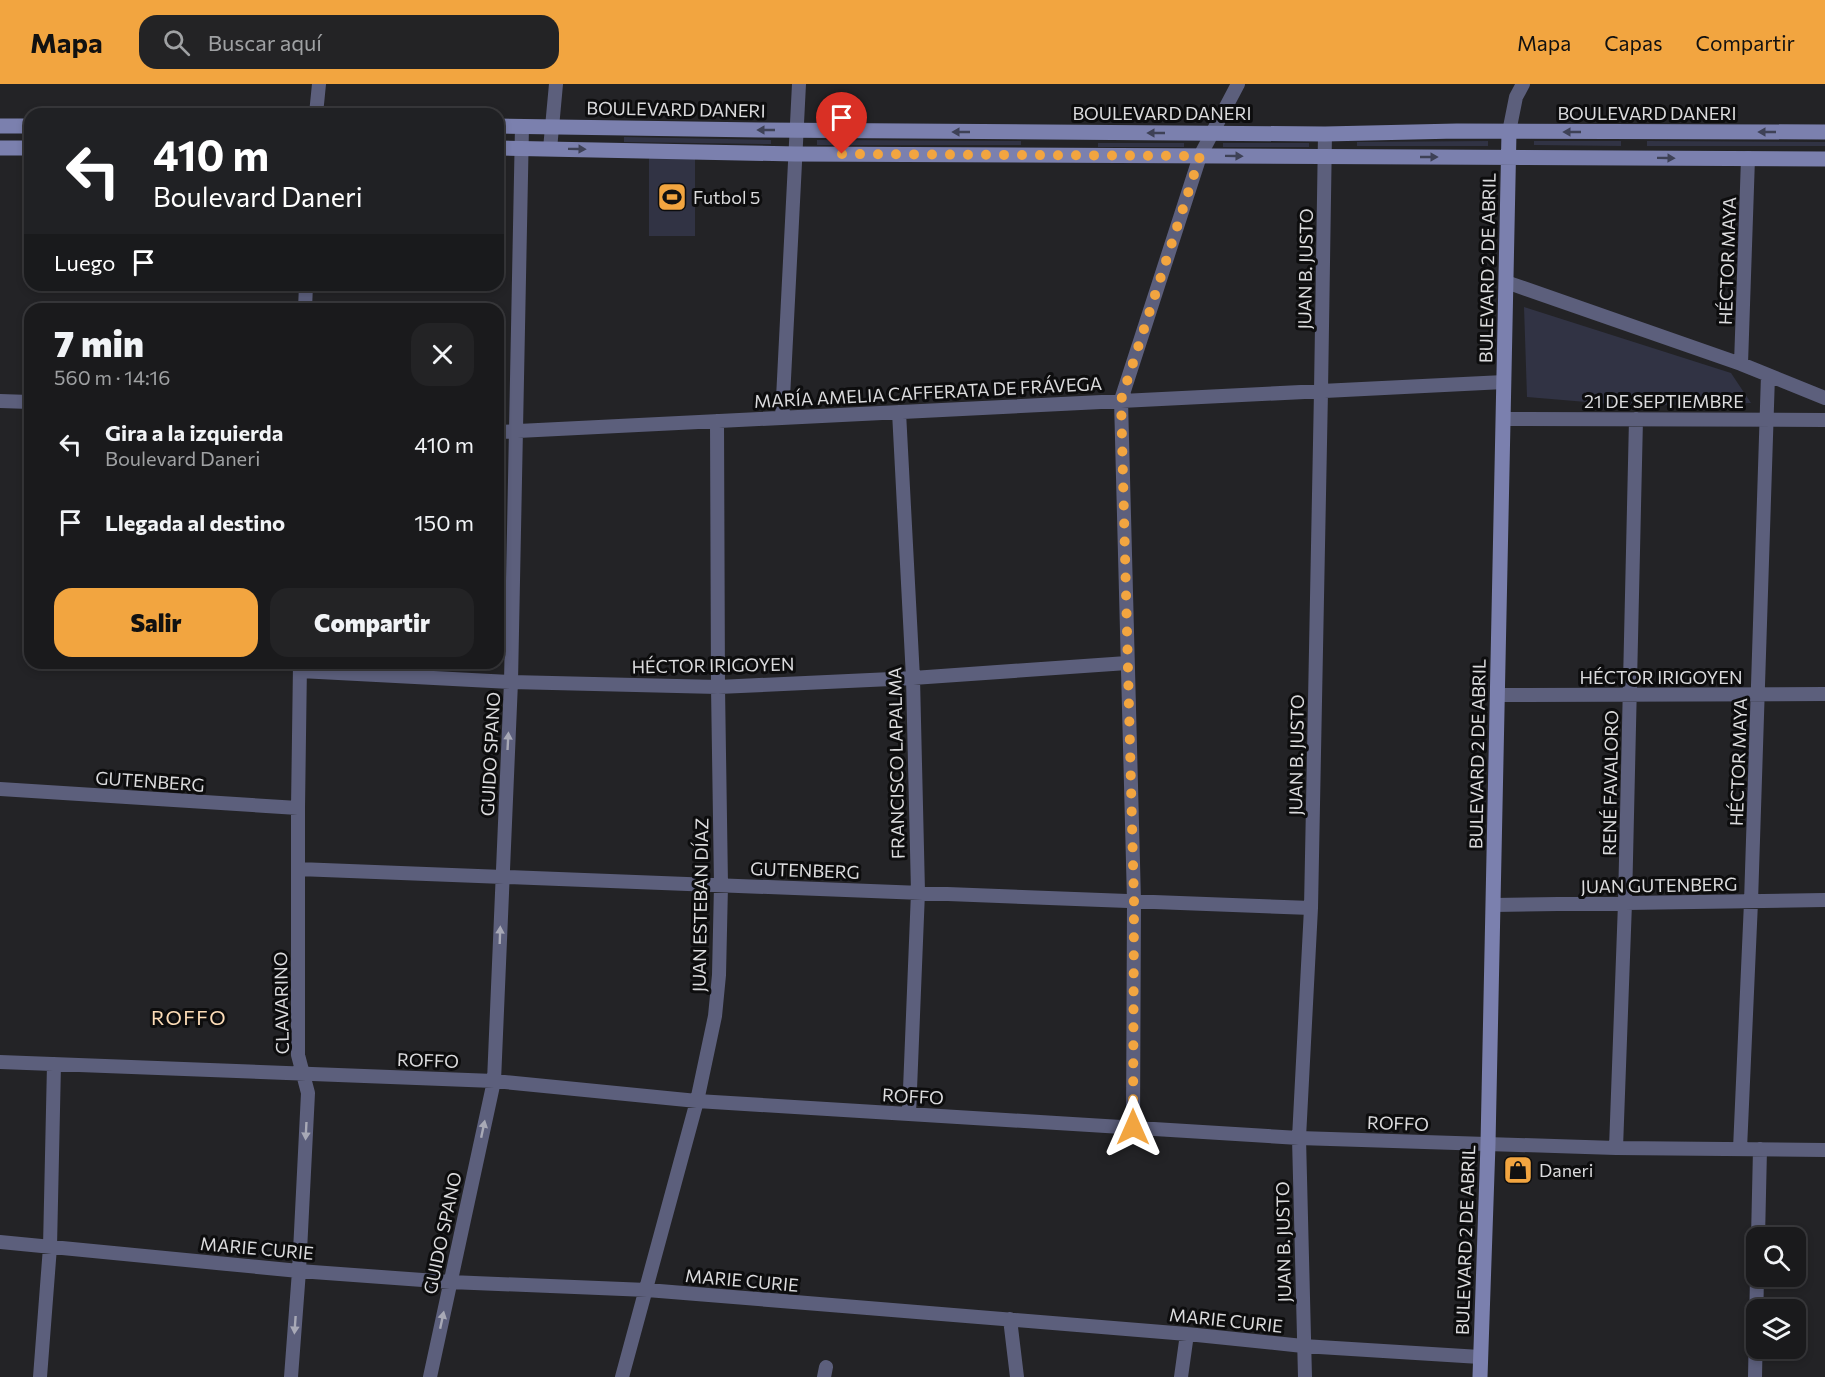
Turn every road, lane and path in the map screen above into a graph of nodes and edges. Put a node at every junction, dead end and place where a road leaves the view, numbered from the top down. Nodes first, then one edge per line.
1 (319, 84) edge
2 (556, 84) edge
3 (799, 84) edge
4 (1238, 84) edge
5 (1523, 84) edge
6 (317, 108) edge
7 (0, 126) edge
8 (24, 126) edge
9 (504, 126) edge
10 (522, 126) junction
11 (552, 126) junction
12 (614, 127) junction
13 (796, 130) junction
14 (1056, 132) junction
15 (1509, 132) junction
16 (1632, 132) junction
17 (1825, 132) edge
18 (1212, 133) junction
19 (1325, 134) junction
20 (0, 148) edge
21 (24, 148) edge
22 (504, 148) edge
23 (521, 148) junction
24 (550, 149) junction
25 (613, 150) junction
26 (795, 154) junction
27 (1056, 155) junction
28 (1200, 156) junction
29 (1509, 156) junction
30 (1324, 157) junction
31 (1632, 157) junction
32 (1748, 159) junction
33 (1825, 159) edge
34 (1506, 282) junction
35 (1741, 364) junction
36 (1768, 375) junction
37 (1504, 382) junction
38 (1321, 391) junction
39 (1825, 398) edge
40 (1121, 400) junction
41 (0, 401) edge
42 (24, 402) edge
43 (899, 412) junction
44 (782, 418) junction
45 (1503, 418) junction
46 (1636, 419) junction
47 (1766, 419) junction
48 (1825, 420) edge
49 (717, 421) junction
50 (515, 431) junction
51 (504, 432) edge
52 (1127, 663) junction
53 (300, 669) edge
54 (324, 669) edge
55 (912, 678) junction
56 (511, 682) junction
57 (718, 687) junction
58 (1758, 694) junction
59 (1825, 694) edge
60 (1498, 695) junction
61 (1630, 695) junction
62 (0, 789) edge
63 (298, 808) junction
64 (298, 869) junction
65 (502, 877) junction
66 (721, 885) junction
67 (918, 892) junction
68 (1825, 900) edge
69 (1134, 901) junction
70 (1751, 902) junction
71 (1625, 903) junction
72 (1493, 905) junction
73 (1311, 908) junction
74 (0, 1062) edge
75 (54, 1064) junction
76 (302, 1073) junction
77 (494, 1081) junction
78 (697, 1101) junction
79 (909, 1114) junction
80 (1133, 1127) junction
81 (1299, 1138) junction
82 (1488, 1144) junction
83 (1616, 1148) junction
84 (1740, 1149) junction
85 (1760, 1149) junction
86 (1825, 1150) edge
87 (1758, 1227) edge
88 (0, 1242) edge
89 (50, 1247) junction
90 (299, 1271) junction
91 (450, 1282) junction
92 (1757, 1287) edge
93 (646, 1290) junction
94 (1010, 1319) junction
95 (1187, 1334) junction
96 (1304, 1346) junction
97 (1480, 1357) junction
98 (40, 1377) edge
99 (291, 1377) edge
100 (430, 1377) edge
101 (622, 1377) edge
102 (1017, 1377) edge
103 (1181, 1377) edge
104 (1305, 1377) edge
105 (1480, 1377) edge
106 (1755, 1377) edge

1 - 6 street
2 - 11 street
3 - 13 street
4 - 18 street
5 - 15 street
7 - 8 main road
9 - 10 main road, BOULEVARD DANERI
10 - 11 main road, BOULEVARD DANERI
10 - 23 street, GUIDO SPANO
11 - 12 main road, BOULEVARD DANERI
11 - 24 street
13 -> 12 main road, BOULEVARD DANERI
12 - 25 main road
14 -> 13 main road, BOULEVARD DANERI
13 - 26 street
18 -> 14 main road, BOULEVARD DANERI
14 - 27 main road
16 -> 15 main road, BOULEVARD DANERI
15 - 19 main road, BOULEVARD DANERI
15 - 29 main road, BULEVARD 2 DE ABRIL
17 -> 16 main road, BOULEVARD DANERI
16 - 31 main road
18 - 19 main road, BOULEVARD DANERI
18 - 28 street
19 - 30 street, JUAN B. JUSTO
20 - 21 main road
22 - 23 main road
23 - 24 main road
23 - 50 street, GUIDO SPANO
24 -> 25 main road
25 - 26 main road
26 - 27 main road
26 - 44 street
27 - 28 main road
28 -> 30 main road
28 - 40 street
30 -> 29 main road
29 - 31 main road
29 - 34 main road, BULEVARD 2 DE ABRIL
30 - 38 street, JUAN B. JUSTO
31 -> 32 main road
32 - 33 main road
32 - 35 street, HÉCTOR MAYA
34 - 35 street
34 - 37 main road, BULEVARD 2 DE ABRIL
35 - 36 street
36 - 39 street
36 - 47 street, HÉCTOR MAYA
37 - 38 street, MARÍA AMELIA CAFFERATA DE FRÁVEGA
37 - 45 main road, BULEVARD 2 DE ABRIL
38 - 40 street, MARÍA AMELIA CAFFERATA DE FRÁVEGA
38 - 73 street, JUAN B. JUSTO
40 - 43 street, MARÍA AMELIA CAFFERATA DE FRÁVEGA
40 - 52 street
41 - 42 street
43 - 44 street, MARÍA AMELIA CAFFERATA DE FRÁVEGA
43 - 55 street, FRANCISCO LAPALMA
44 - 49 street, MARÍA AMELIA CAFFERATA DE FRÁVEGA
45 - 46 street, 21 DE SEPTIEMBRE
45 - 60 main road, BULEVARD 2 DE ABRIL
46 - 47 street, 21 DE SEPTIEMBRE
46 - 61 street, RENÉ FAVALORO
47 - 48 street, 21 DE SEPTIEMBRE
47 - 58 street, HÉCTOR MAYA
49 - 50 street, MARÍA AMELIA CAFFERATA DE FRÁVEGA
49 - 57 street, JUAN ESTEBAN DÍAZ
50 - 51 street, MARÍA AMELIA CAFFERATA DE FRÁVEGA
50 - 56 street, GUIDO SPANO
52 - 55 street, HÉCTOR IRIGOYEN
52 - 69 street
53 - 63 street, CLAVARINO
54 - 56 street, HÉCTOR IRIGOYEN
55 - 57 street, HÉCTOR IRIGOYEN
55 - 67 street, FRANCISCO LAPALMA
56 - 57 street, HÉCTOR IRIGOYEN
65 -> 56 street, GUIDO SPANO
57 - 66 street, JUAN ESTEBAN DÍAZ
58 - 59 street, HÉCTOR IRIGOYEN
58 - 61 street, HÉCTOR IRIGOYEN
58 - 70 street, HÉCTOR MAYA
60 - 61 street, HÉCTOR IRIGOYEN
60 - 72 main road, BULEVARD 2 DE ABRIL
61 - 71 street, RENÉ FAVALORO
62 - 63 street, GUTENBERG
63 - 64 street, CLAVARINO
64 - 65 street, GUTENBERG
64 - 76 street, CLAVARINO
65 - 66 street, GUTENBERG
77 -> 65 street, GUIDO SPANO
66 - 67 street, GUTENBERG
66 - 78 street, JUAN ESTEBAN DÍAZ
67 - 69 street, GUTENBERG
67 - 79 street, FRANCISCO LAPALMA
68 - 70 street, JUAN GUTENBERG
69 - 73 street, GUTENBERG
69 - 80 street
70 - 71 street, JUAN GUTENBERG
70 - 84 street, HÉCTOR MAYA
71 - 72 street, JUAN GUTENBERG
71 - 83 street, RENÉ FAVALORO
72 - 82 main road, BULEVARD 2 DE ABRIL
73 - 81 street, JUAN B. JUSTO
74 - 75 street, ROFFO
75 - 76 street, ROFFO
75 - 89 street
76 - 77 street, ROFFO
76 -> 90 street, CLAVARINO
77 - 78 street, ROFFO
91 -> 77 street, GUIDO SPANO
78 - 79 street, ROFFO
78 - 93 street, JUAN ESTEBAN DÍAZ
79 - 80 street, ROFFO
80 - 81 street, ROFFO
81 - 82 street, ROFFO
81 - 96 street, JUAN B. JUSTO
82 - 83 street, ROFFO
82 - 97 main road, BULEVARD 2 DE ABRIL
83 - 84 street, ROFFO
84 - 85 street, ROFFO
85 - 86 street, ROFFO
85 - 87 street
88 - 89 street, MARIE CURIE
89 - 90 street, MARIE CURIE
89 - 98 street
90 - 91 street, MARIE CURIE
90 -> 99 street, CLAVARINO
91 - 93 street, MARIE CURIE
100 -> 91 street, GUIDO SPANO
92 - 106 street
93 - 94 street, MARIE CURIE
93 - 101 street, JUAN ESTEBAN DÍAZ
94 - 95 street, MARIE CURIE
94 - 102 street
95 - 96 street, MARIE CURIE
95 - 103 street
96 - 97 street, MARIE CURIE
96 - 104 street, JUAN B. JUSTO
97 - 105 main road, BULEVARD 2 DE ABRIL

